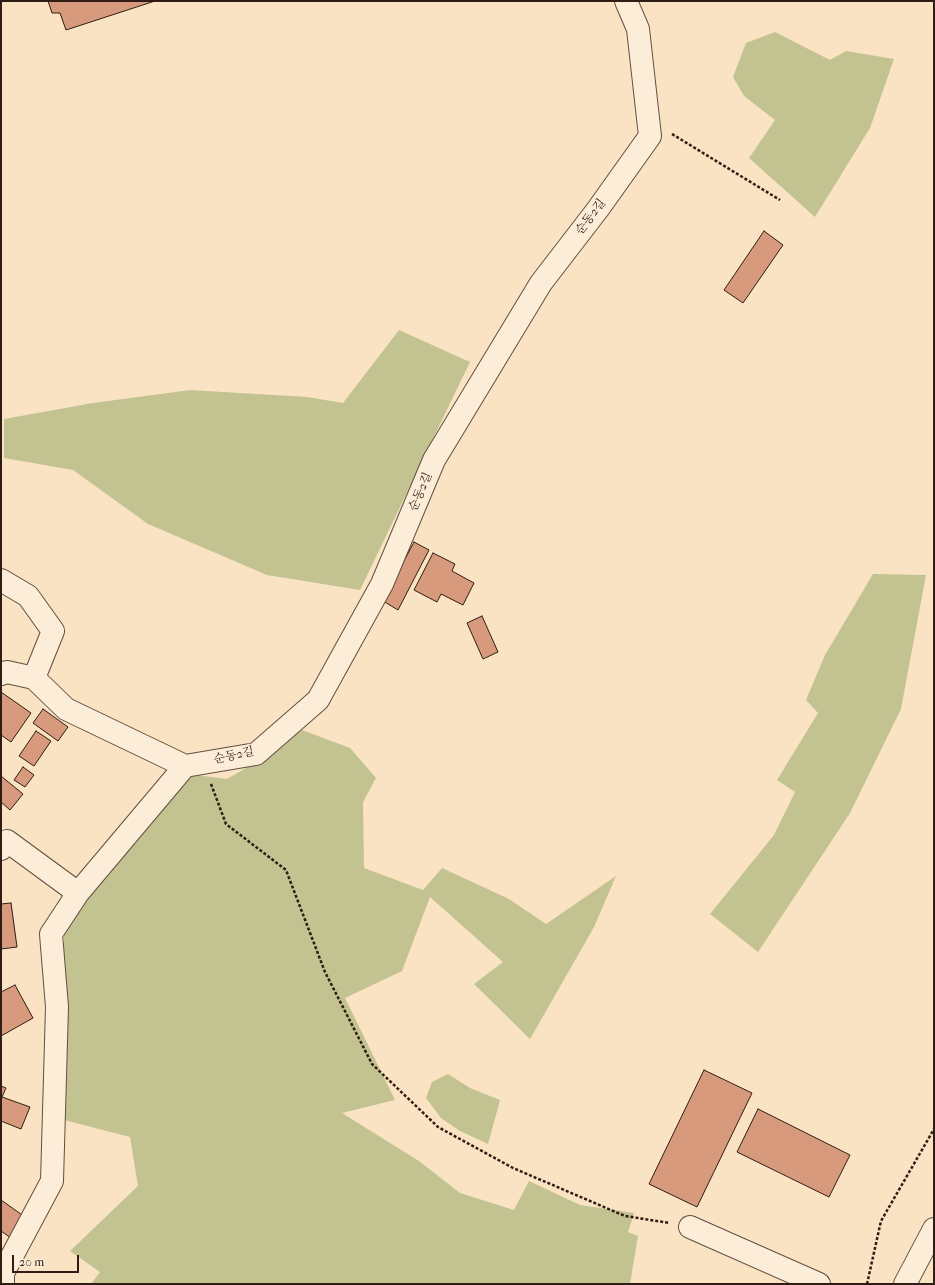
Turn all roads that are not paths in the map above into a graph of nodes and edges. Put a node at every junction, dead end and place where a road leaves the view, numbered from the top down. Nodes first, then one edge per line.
1 (626, 1) edge
2 (1, 580) edge
3 (1, 674) edge
4 (34, 678) junction
5 (194, 764) junction
6 (1, 849) edge
7 (78, 893) junction
8 (690, 1227) road end
9 (934, 1229) edge
10 (2, 1276) edge
11 (819, 1284) edge
12 (905, 1284) edge

1 - 5 street, 순동2길
2 - 4 street
3 - 4 street
4 - 5 street
5 - 7 street
6 - 7 street
7 - 10 street
8 - 11 street
9 - 12 street

